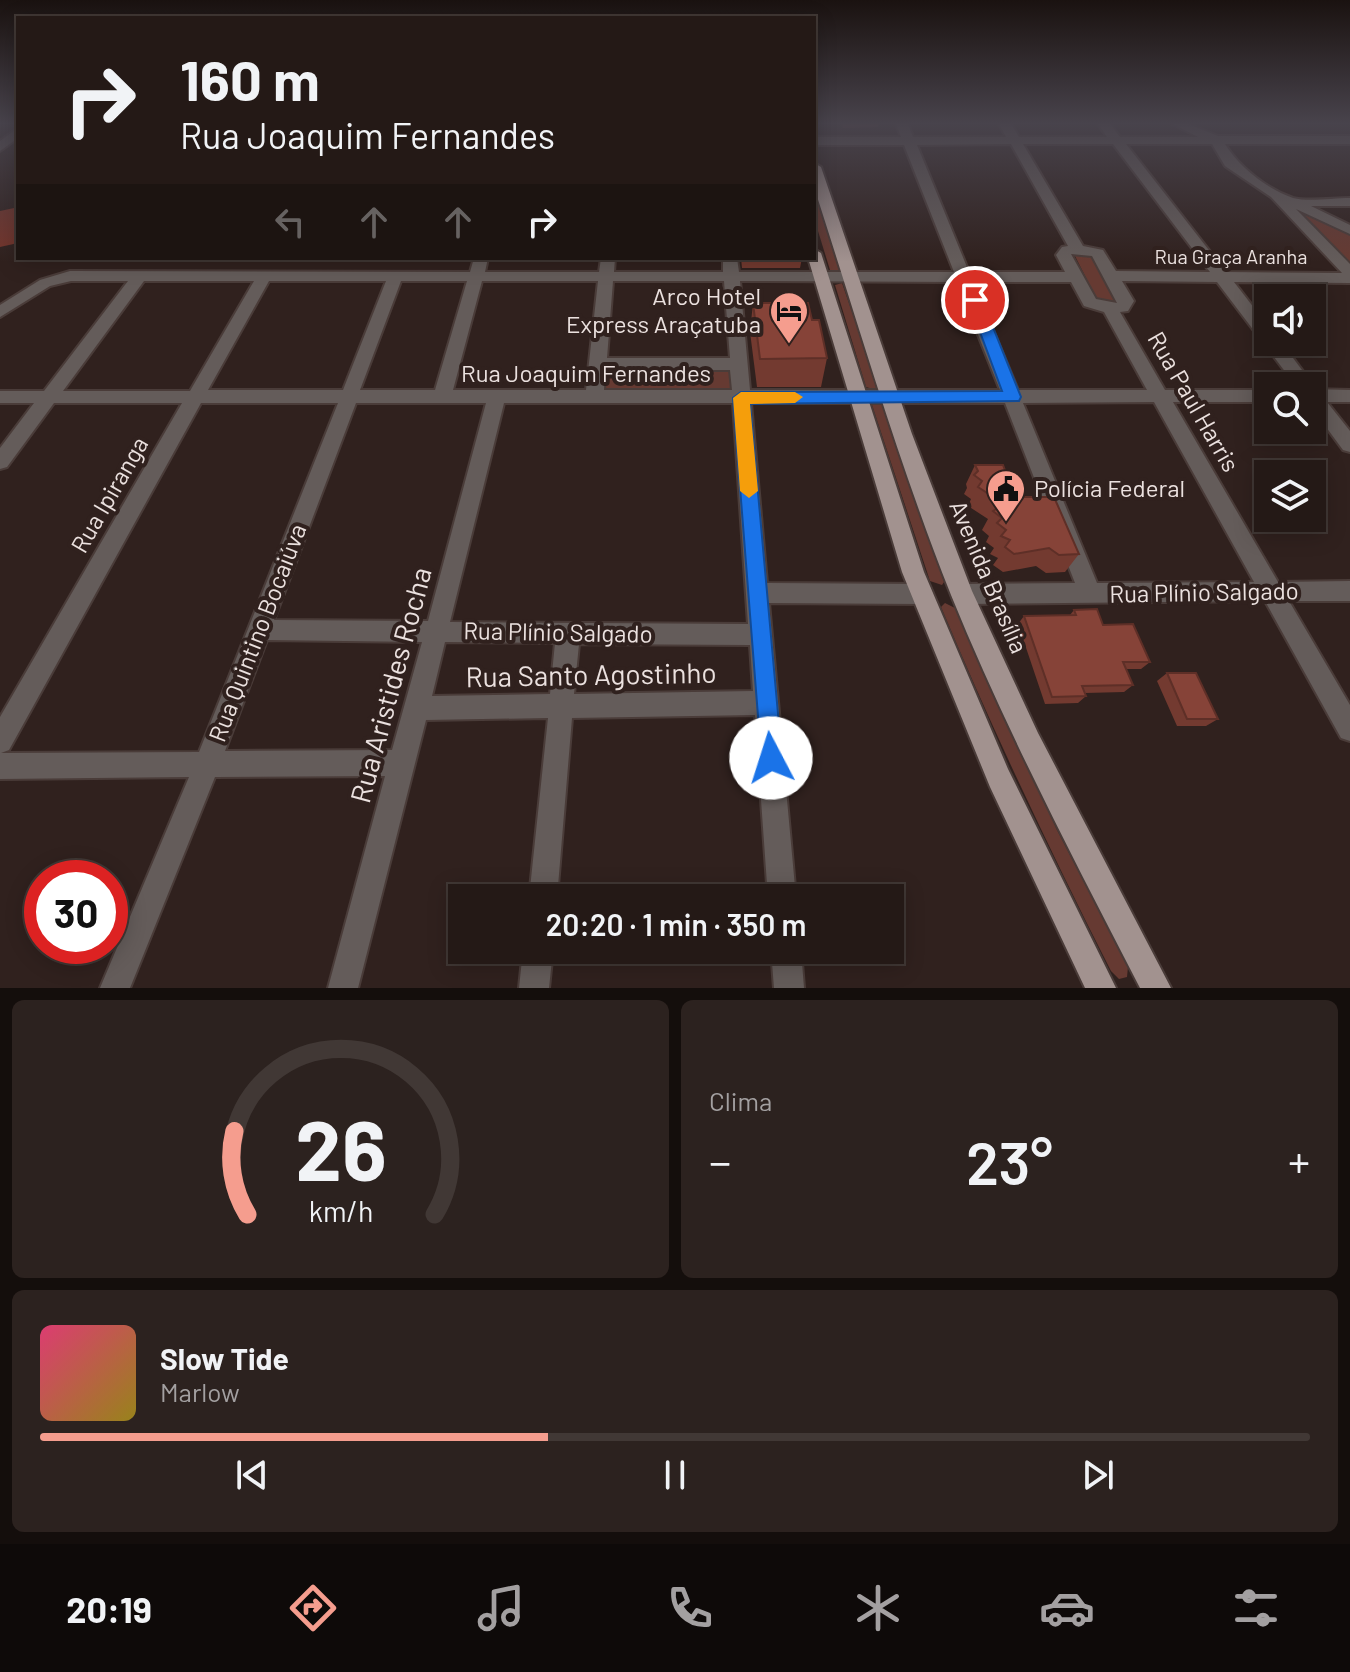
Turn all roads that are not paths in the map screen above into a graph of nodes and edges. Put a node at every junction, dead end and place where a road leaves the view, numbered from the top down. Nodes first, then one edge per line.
1 (921, 170) edge
2 (1031, 170) edge
3 (1140, 170) edge
4 (1240, 170) edge
5 (816, 173) edge
6 (1271, 192) junction
7 (1295, 202) junction
8 (1350, 202) edge
9 (1350, 230) edge
10 (1077, 248) junction
11 (359, 260) edge
12 (480, 260) edge
13 (608, 260) edge
14 (816, 260) edge
15 (731, 268) edge
16 (350, 275) junction
17 (396, 275) junction
18 (1350, 275) edge
19 (140, 276) junction
20 (264, 276) junction
21 (476, 276) junction
22 (965, 276) junction
23 (1111, 276) junction
24 (606, 277) junction
25 (1076, 277) junction
26 (1222, 277) junction
27 (821, 278) junction
28 (851, 278) junction
29 (1110, 309) junction
30 (0, 312) edge
31 (1254, 319) edge
32 (597, 364) junction
33 (739, 364) junction
34 (1161, 396) junction
35 (1254, 396) edge
36 (1326, 396) edge
37 (1350, 396) edge
38 (0, 397) edge
39 (48, 397) junction
40 (195, 397) junction
41 (349, 397) junction
42 (442, 397) junction
43 (859, 397) junction
44 (893, 397) junction
45 (1013, 397) junction
46 (496, 398) junction
47 (594, 398) junction
48 (741, 398) junction
49 (1326, 414) edge
50 (1350, 445) edge
51 (0, 462) edge
52 (1350, 591) edge
53 (1272, 592) junction
54 (757, 593) junction
55 (922, 594) junction
56 (962, 594) junction
57 (1091, 595) junction
58 (259, 630) junction
59 (439, 632) junction
60 (568, 633) junction
61 (761, 635) junction
62 (766, 703) junction
63 (561, 705) junction
64 (417, 708) junction
65 (1350, 729) edge
66 (0, 741) edge
67 (400, 763) junction
68 (207, 765) junction
69 (0, 766) edge
70 (544, 884) edge
71 (781, 884) edge
72 (537, 964) edge
73 (787, 964) edge
74 (115, 988) edge
75 (343, 988) edge
76 (534, 988) edge
77 (789, 988) edge
78 (1101, 988) edge
79 (1156, 988) edge

1 - 22 street
2 - 10 street
3 - 26 street
4 - 6 street
5 - 28 main road, Avenida Brasília
6 - 7 street
6 - 18 street
7 - 8 street
7 - 9 street
10 - 23 street
10 - 25 street
11 - 16 street
12 - 21 street
13 - 24 street
14 - 27 main road
15 - 24 street
15 - 27 street
15 - 33 street
16 - 17 street
16 - 20 street
17 - 21 street
17 - 41 street, Rua Quintino Bocaiúva
18 - 26 street, Rua Graça Aranha
19 - 20 street
19 - 30 street
19 - 39 street
20 - 40 street, Rua Ipiranga
21 - 24 street
21 - 42 street
22 - 25 street
22 - 28 street
22 - 45 street
23 - 26 street, Rua Graça Aranha
23 - 29 street
24 - 32 street
25 - 29 street, Rua Paul Harris
26 - 31 street
27 - 28 street
27 - 43 main road
28 - 44 main road, Avenida Brasília
29 - 34 street, Rua Paul Harris
32 - 33 street
32 - 47 street
33 - 48 street
34 - 35 street, Rua Joaquim Fernandes
34 - 45 street, Rua Joaquim Fernandes
34 - 53 street, Rua Paul Harris
36 - 37 street
38 - 39 street, Rua Joaquim Fernandes
39 - 40 street, Rua Joaquim Fernandes
39 - 51 street
40 - 41 street, Rua Joaquim Fernandes
40 - 66 street, Rua Ipiranga
41 - 42 street, Rua Joaquim Fernandes
41 - 58 street, Rua Quintino Bocaiúva
42 - 46 street, Rua Joaquim Fernandes
43 - 44 street, Rua Joaquim Fernandes
43 - 48 street, Rua Joaquim Fernandes
43 - 55 main road
44 - 45 street, Rua Joaquim Fernandes
44 - 56 main road, Avenida Brasília
45 - 57 street
46 - 47 street, Rua Joaquim Fernandes
46 - 59 street, Rua Aristides Rocha
47 - 48 street, Rua Joaquim Fernandes
48 - 54 street
49 - 50 street
52 - 53 street, Rua Plínio Salgado
53 - 57 street, Rua Plínio Salgado
53 - 65 street, Rua Paul Harris
54 - 55 street
54 - 61 street
55 - 78 main road
56 - 57 street, Rua Plínio Salgado
56 - 79 main road, Avenida Brasília
58 - 59 street, Rua Plínio Salgado
58 - 68 street, Rua Quintino Bocaiúva
59 - 60 street, Rua Plínio Salgado
59 - 64 street, Rua Aristides Rocha
60 - 61 street, Rua Plínio Salgado
60 - 63 street
61 - 62 street
62 - 63 street, Rua Santo Agostinho
62 - 71 street
63 - 64 street, Rua Santo Agostinho
63 - 70 street
64 - 67 street, Rua Aristides Rocha
67 - 68 street
67 - 75 street, Rua Aristides Rocha
68 - 69 street
68 - 74 street, Rua Quintino Bocaiúva
72 - 76 street
73 - 77 street

